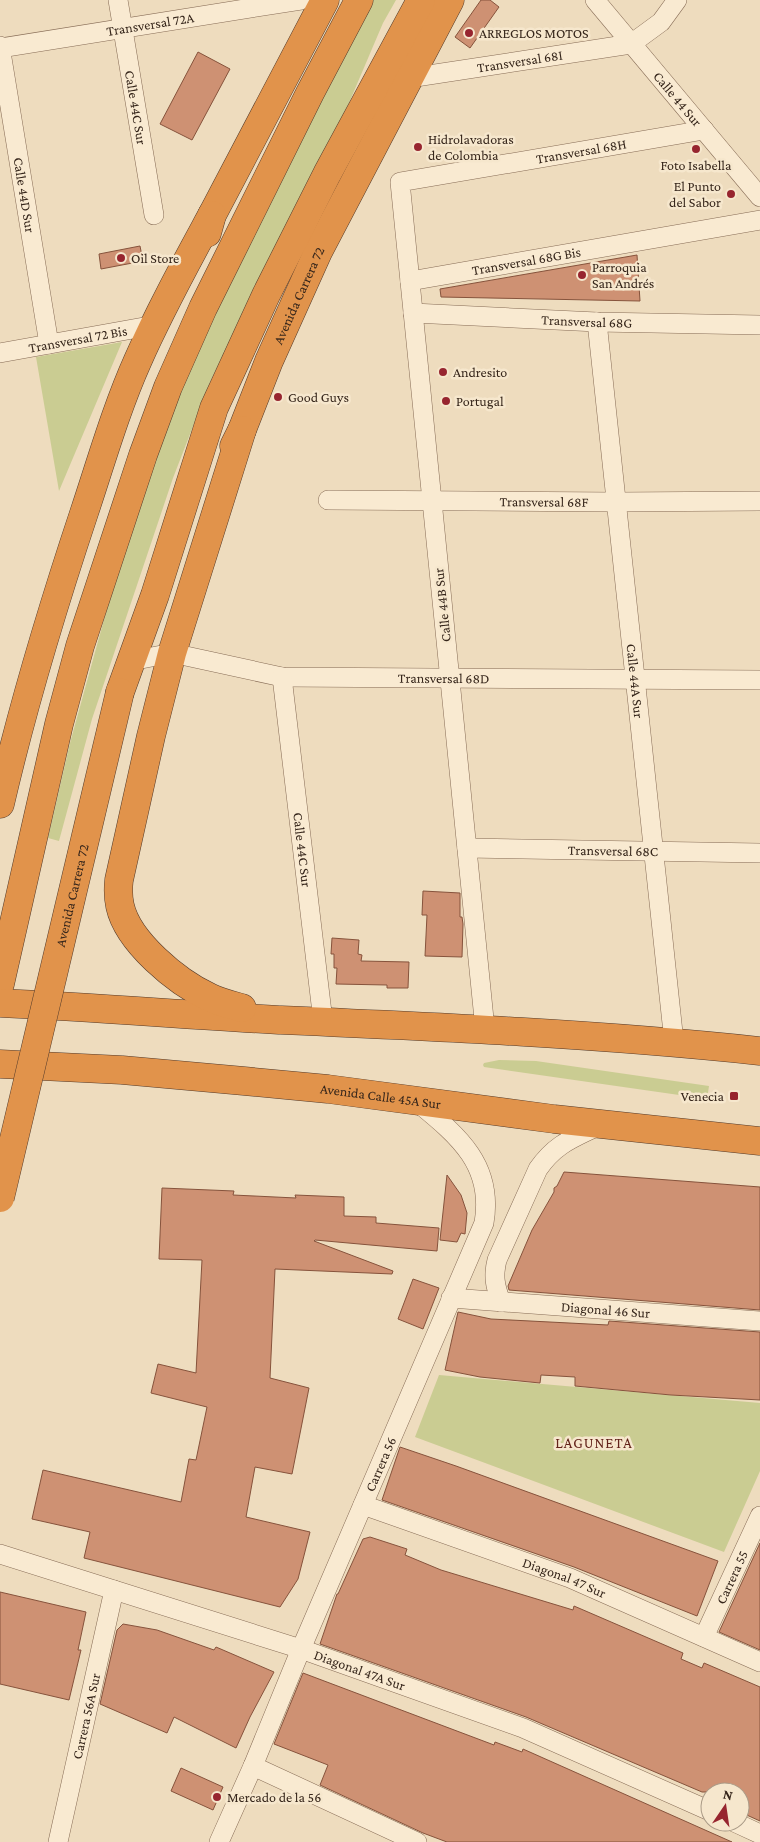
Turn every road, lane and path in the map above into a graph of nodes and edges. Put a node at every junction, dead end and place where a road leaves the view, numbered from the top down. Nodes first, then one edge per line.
1 (118, 0) edge
2 (301, 0) edge
3 (325, 0) edge
4 (359, 0) edge
5 (421, 0) edge
6 (450, 0) edge
7 (595, 0) edge
8 (677, 0) edge
9 (234, 5) edge
10 (123, 28) junction
11 (631, 44) junction
12 (0, 47) edge
13 (409, 78) junction
14 (704, 130) junction
15 (400, 182) joint
16 (760, 197) edge
17 (154, 215) dead end
18 (212, 215) junction
19 (760, 220) edge
20 (410, 281) junction
21 (413, 313) junction
22 (597, 322) junction
23 (155, 325) junction
24 (760, 325) edge
25 (49, 344) junction
26 (0, 353) edge
27 (168, 387) junction
28 (242, 430) junction
29 (328, 500) dead end
30 (432, 500) junction
31 (760, 501) edge
32 (616, 502) junction
33 (155, 595) junction
34 (172, 653) junction
35 (131, 661) junction
36 (282, 676) junction
37 (450, 678) junction
38 (635, 679) junction
39 (760, 680) edge
40 (0, 804) edge
41 (467, 848) junction
42 (654, 852) junction
43 (760, 853) edge
44 (0, 984) edge
45 (0, 1003) edge
46 (278, 1020) junction
47 (323, 1021) junction
48 (485, 1029) junction
49 (674, 1042) junction
50 (760, 1051) edge
51 (0, 1064) edge
52 (416, 1101) junction
53 (601, 1124) junction
54 (760, 1141) edge
55 (0, 1198) edge
56 (452, 1298) junction
57 (501, 1302) junction
58 (760, 1321) edge
59 (363, 1505) junction
60 (760, 1516) edge
61 (0, 1554) edge
62 (114, 1590) junction
63 (704, 1637) junction
64 (301, 1649) junction
65 (760, 1662) edge
66 (254, 1766) junction
67 (700, 1807) edge
68 (58, 1842) edge
69 (219, 1842) edge
70 (417, 1842) edge

1 - 10 street, Calle 44C Sur
2 - 9 street, Transversal 72A
3 - 18 highway
4 - 27 highway
5 - 33 highway, Avenida Carrera 72
6 - 13 highway, Avenida Carrera 72
7 - 11 street, Calle 44 Sur
8 - 11 street
9 - 10 street, Transversal 72A
10 - 12 street, Transversal 72A
10 - 17 street, Calle 44C Sur
11 - 13 street, Transversal 68I
11 - 14 street, Calle 44 Sur
12 - 25 street, Calle 44D Sur
13 - 28 highway, Avenida Carrera 72
14 - 15 street, Transversal 68H
14 - 16 street, Calle 44 Sur
15 - 20 street, Calle 44B Sur
18 - 23 highway
18 - 27 highway
19 - 20 street, Transversal 68G Bis
20 - 21 street, Calle 44B Sur
21 - 22 street, Transversal 68G
21 - 30 street, Calle 44B Sur
22 - 24 street, Transversal 68G
22 - 32 street, Calle 44A Sur
23 - 25 street, Transversal 72 Bis
23 - 40 highway
25 - 26 street, Transversal 72 Bis
27 - 44 highway
28 - 33 highway, Avenida Carrera 72
28 - 34 highway
29 - 30 street, Transversal 68F
30 - 32 street, Transversal 68F
30 - 37 street, Calle 44B Sur
31 - 32 street, Transversal 68F
32 - 38 street, Calle 44A Sur
33 - 35 highway, Avenida Carrera 72
34 - 35 street, Transversal 68D
34 - 36 street, Transversal 68D
34 - 46 highway
35 - 55 highway, Avenida Carrera 72, bridge
36 - 37 street, Transversal 68D
36 - 47 street, Calle 44C Sur
37 - 38 street, Transversal 68D
37 - 41 street, Calle 44B Sur
38 - 39 street, Transversal 68D
38 - 42 street, Calle 44A Sur
41 - 42 street, Transversal 68C
41 - 48 street, Calle 44B Sur
42 - 43 street, Transversal 68C
42 - 49 street, Calle 44A Sur
45 - 46 highway
46 - 47 highway
47 - 48 highway
48 - 49 highway
49 - 50 highway
51 - 52 highway, Avenida Calle 45A Sur
52 - 53 highway, Avenida Calle 45A Sur
52 - 56 street, Carrera 56
53 - 54 highway, Avenida Calle 45A Sur
53 - 57 street
56 - 57 street, Diagonal 46 Sur
56 - 59 street, Carrera 56
57 - 58 street, Diagonal 46 Sur
59 - 63 street, Diagonal 47 Sur
59 - 64 street, Carrera 56
60 - 63 street, Carrera 55
61 - 62 street, Diagonal 47A Sur
62 - 64 street, Diagonal 47A Sur
62 - 68 street, Carrera 56A Sur
63 - 65 street, Diagonal 47 Sur
64 - 66 street, Carrera 56
64 - 67 street, Diagonal 47A Sur
66 - 69 street, Carrera 56
66 - 70 street

